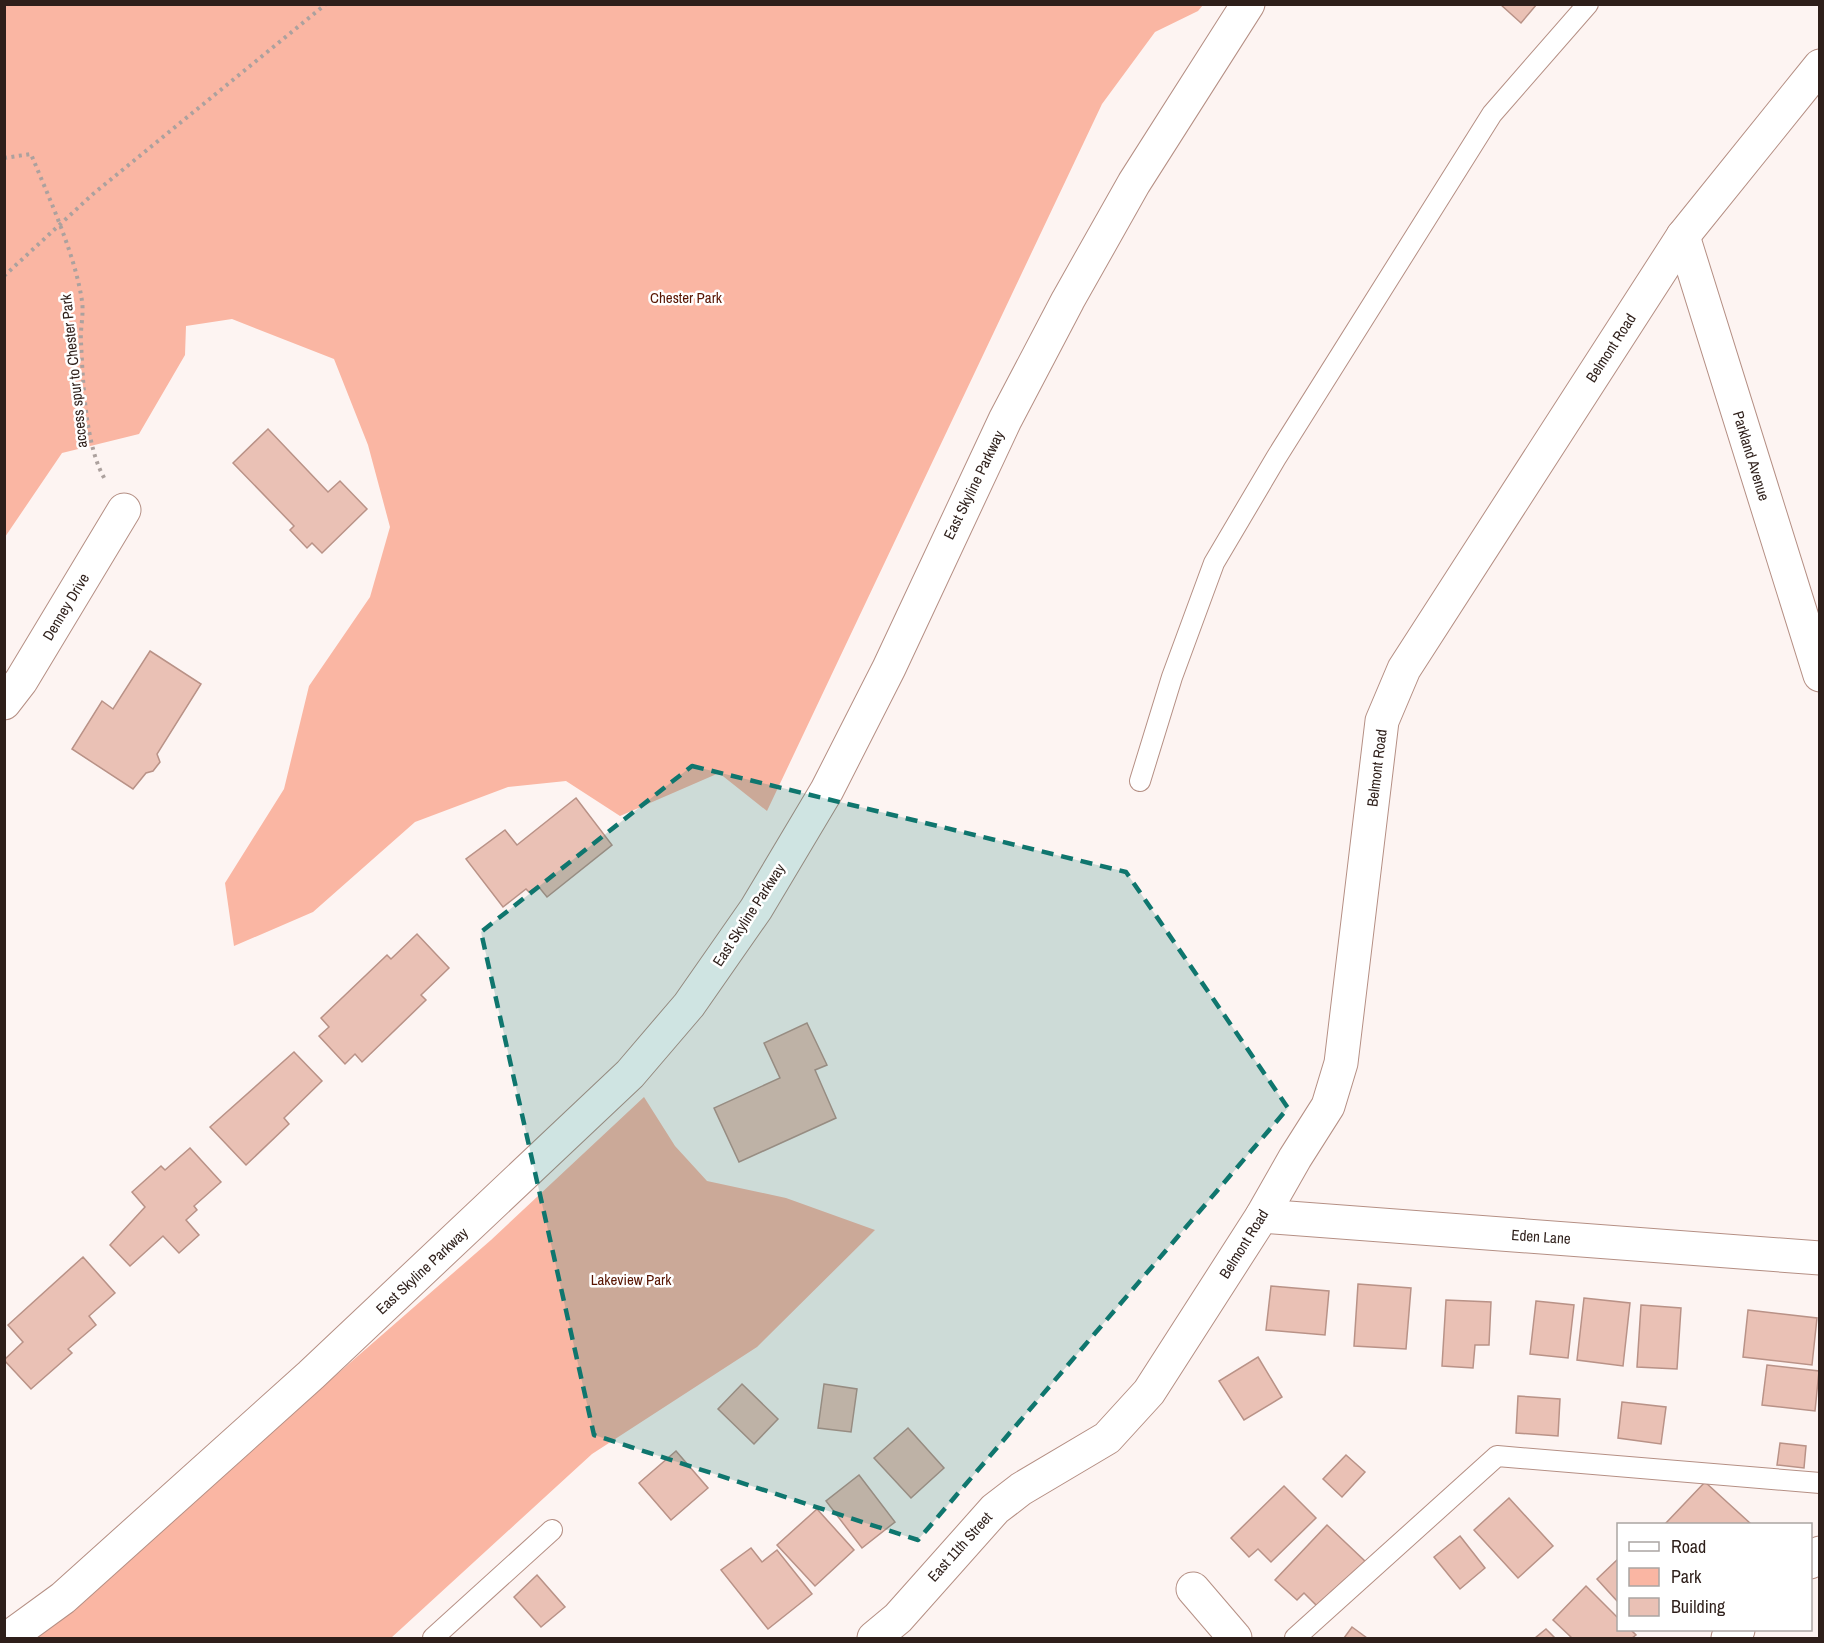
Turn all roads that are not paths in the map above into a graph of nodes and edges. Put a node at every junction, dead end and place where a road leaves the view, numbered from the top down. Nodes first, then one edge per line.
1 (1248, 4) edge
2 (1588, 4) edge
3 (1820, 66) edge
4 (1683, 236) junction
5 (124, 510) road end
6 (1820, 675) edge
7 (4, 703) edge
8 (1140, 781) dead end
9 (1262, 1216) junction
10 (1820, 1258) edge
11 (1057, 1470) joint
12 (1820, 1483) edge
13 (552, 1530) dead end
14 (1193, 1589) dead end
15 (8, 1638) edge
16 (433, 1638) edge
17 (874, 1638) edge
18 (1235, 1638) edge
19 (1295, 1638) edge

1 - 15 street, East Skyline Parkway
2 - 8 lane
3 - 4 street, Belmont Road
4 - 6 street, Parkland Avenue
4 - 9 street, Belmont Road
5 - 7 street, Denney Drive
9 - 10 street, Eden Lane
9 - 11 street, Belmont Road
11 - 17 street, East 11th Street
12 - 19 lane
13 - 16 lane
14 - 18 street

